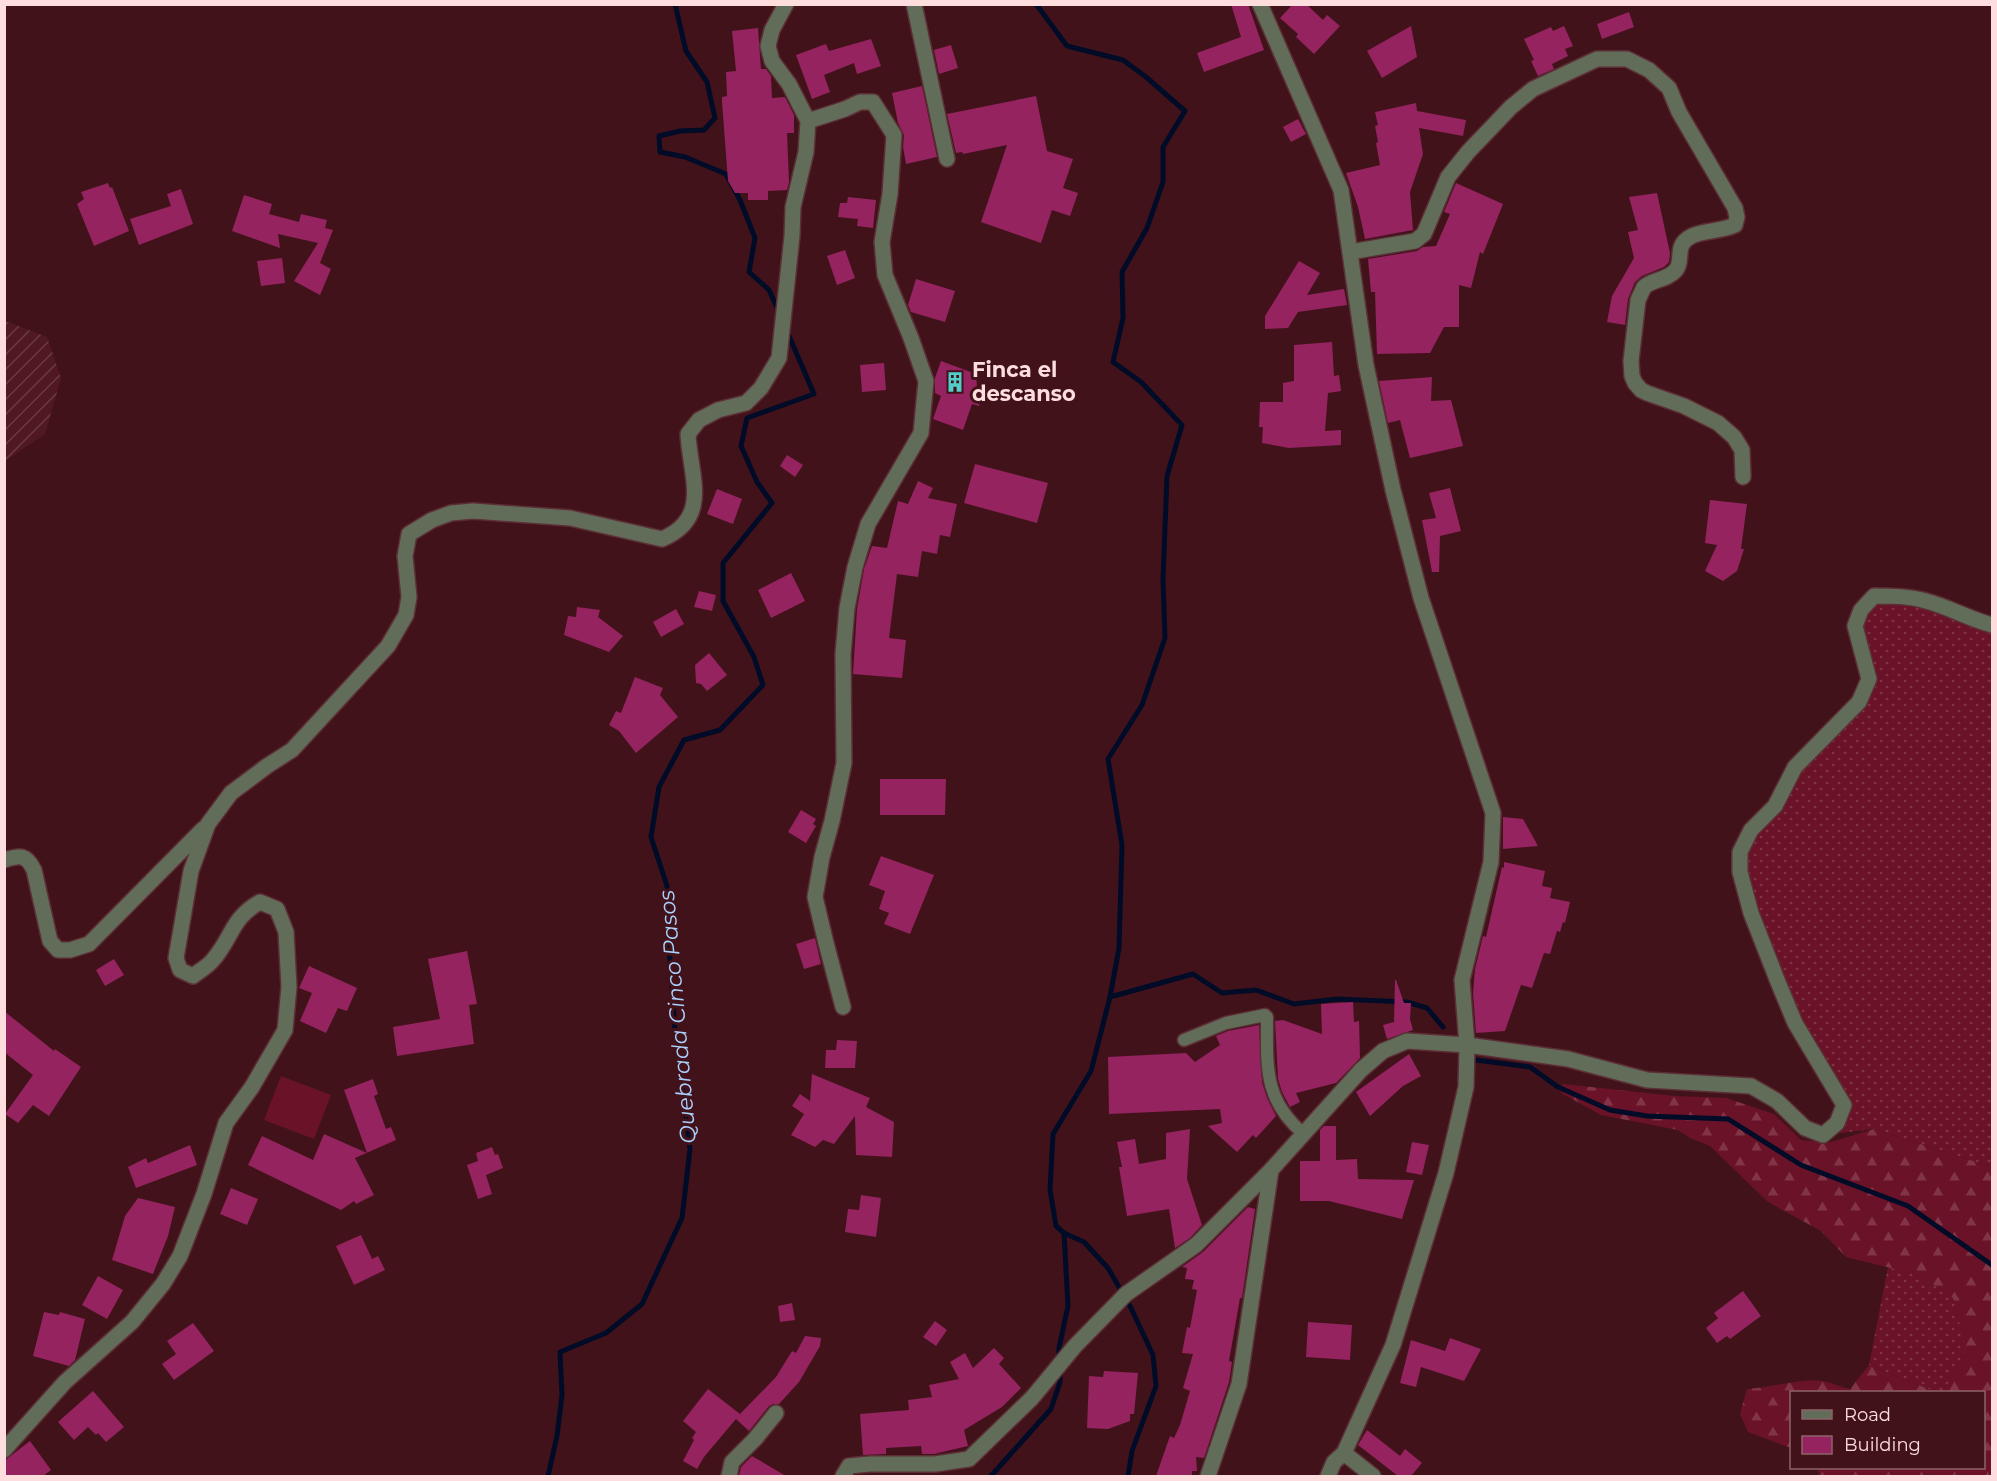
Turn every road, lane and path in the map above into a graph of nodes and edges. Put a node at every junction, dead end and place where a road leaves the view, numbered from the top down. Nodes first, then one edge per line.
1 (786, 4) edge
2 (914, 4) edge
3 (1260, 4) edge
4 (808, 121) junction
5 (947, 159) dead end
6 (1350, 252) junction
7 (1743, 477) dead end
8 (1992, 625) edge
9 (208, 824) junction
10 (4, 860) edge
11 (843, 1007) dead end
12 (1184, 1040) dead end
13 (1467, 1045) junction
14 (1304, 1134) junction
15 (1271, 1170) junction
16 (776, 1413) dead end
17 (4, 1450) edge
18 (1344, 1453) junction
19 (729, 1476) edge
20 (843, 1476) edge
21 (1208, 1476) edge
22 (1328, 1476) edge
23 (1373, 1476) edge

1 - 4 street
2 - 5 street
3 - 6 street
4 - 9 street
4 - 11 street
6 - 7 street
6 - 13 street
8 - 13 street
9 - 10 street
9 - 17 street
12 - 14 street
13 - 14 street
13 - 18 street
14 - 15 street
15 - 20 street
15 - 21 street
16 - 19 street
18 - 22 street
18 - 23 street

